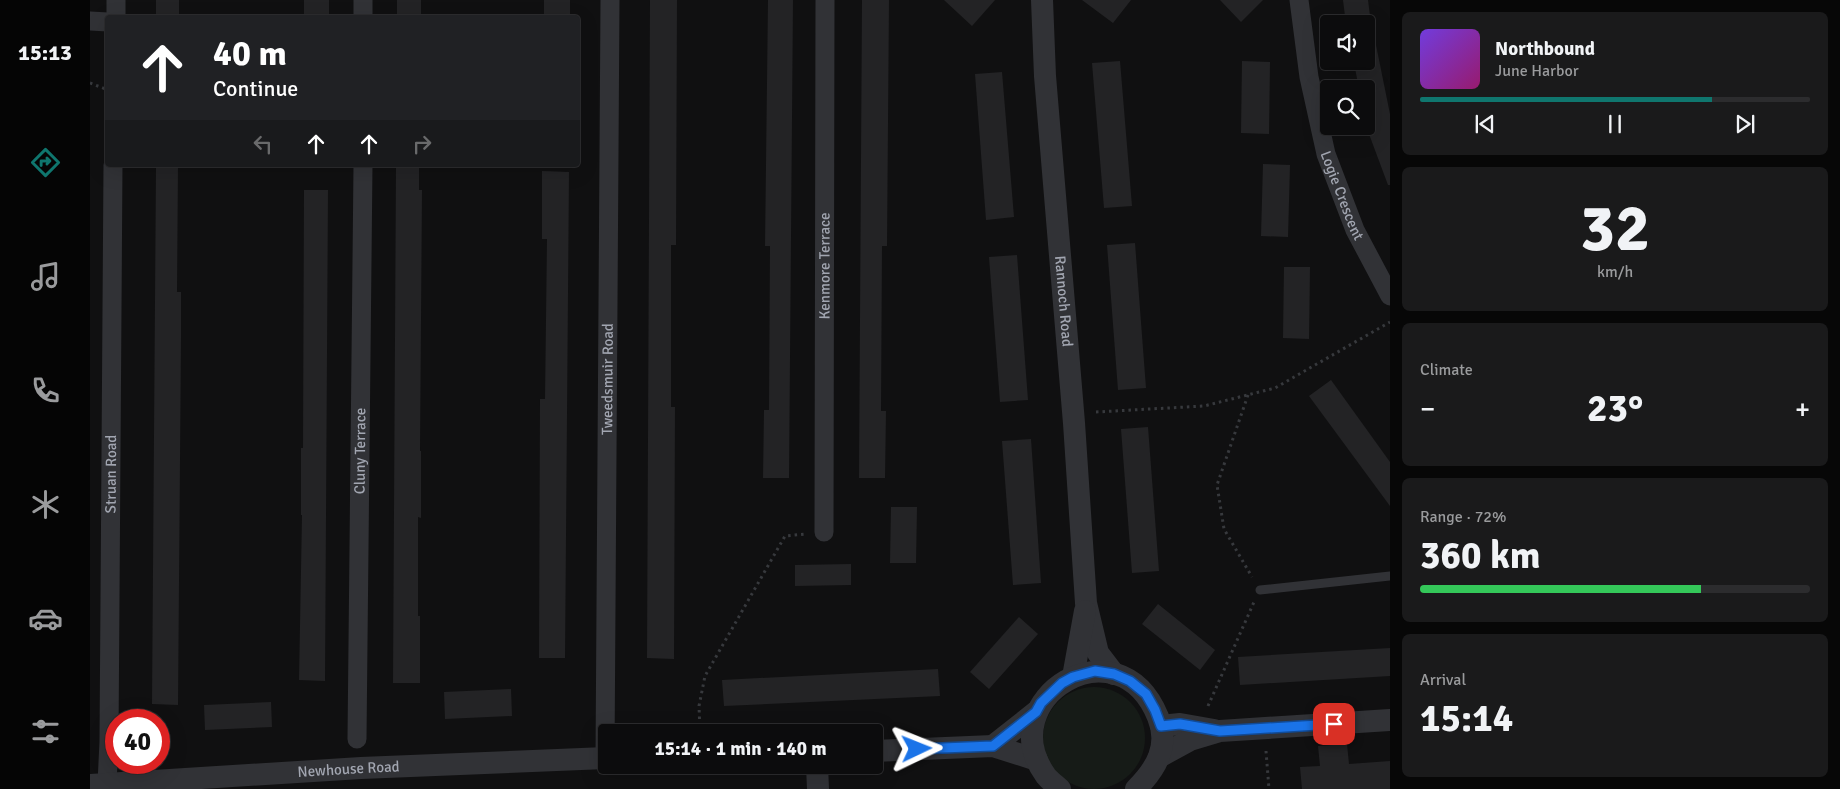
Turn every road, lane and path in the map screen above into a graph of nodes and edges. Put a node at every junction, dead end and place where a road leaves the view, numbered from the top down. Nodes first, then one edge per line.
1 (116, 0) edge
2 (363, 0) edge
3 (610, 0) edge
4 (825, 0) edge
5 (1042, 0) edge
6 (1299, 0) edge
7 (116, 15) edge
8 (363, 15) edge
9 (90, 21) edge
10 (105, 22) edge
11 (90, 83) edge
12 (105, 89) edge
13 (113, 167) edge
14 (363, 167) edge
15 (1390, 296) edge
16 (1390, 322) edge
17 (1248, 395) junction
18 (1073, 413) junction
19 (824, 532) joint
20 (1390, 576) edge
21 (1260, 590) junction
22 (1086, 603) junction
23 (1114, 674) junction
24 (1073, 677) junction
25 (1036, 712) junction
26 (1390, 720) edge
27 (606, 724) edge
28 (700, 724) edge
29 (1161, 726) junction
30 (1198, 727) junction
31 (1256, 728) junction
32 (1220, 731) junction
33 (357, 739) dead end
34 (993, 746) junction
35 (883, 750) edge
36 (1159, 757) junction
37 (598, 758) edge
38 (1037, 760) junction
39 (817, 774) edge
40 (98, 785) edge
41 (145, 785) edge
42 (818, 789) edge
43 (1060, 789) edge
44 (1136, 789) edge
45 (1269, 789) edge

1 - 7 street
2 - 8 street
3 - 27 street, Tweedsmuir Road
4 - 19 street, Kenmore Terrace
5 - 18 street, Rannoch Road
6 - 15 street, Logie Crescent
9 - 10 street
11 - 12 path
13 - 40 street, Struan Road
14 - 33 street, Cluny Terrace
16 - 17 path
17 - 18 path
17 - 21 path
18 - 22 street, Rannoch Road
19 - 28 path
20 - 21 lane
21 - 30 path
22 - 23 street, Rannoch Road
22 - 24 street, Rannoch Road
23 - 24 street
23 - 29 street
24 - 25 street
25 - 34 street
25 - 38 street
26 - 31 street
29 - 30 street
29 - 36 street
30 - 32 street
31 - 32 street
31 - 45 path
32 - 36 street
34 - 35 street
34 - 38 street
36 - 44 street
37 - 41 street, Newhouse Road
38 - 43 street
39 - 42 street
40 - 41 street, Newhouse Road

